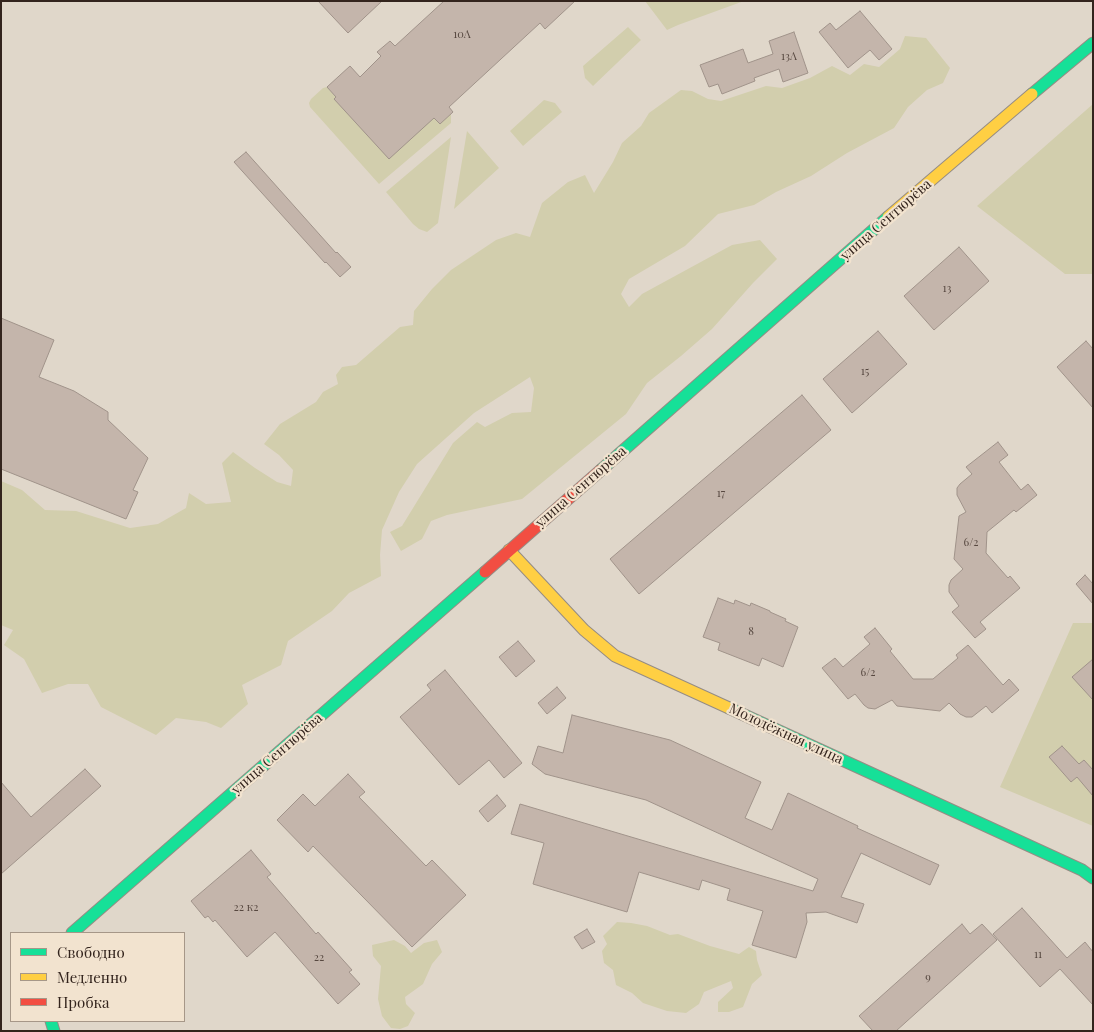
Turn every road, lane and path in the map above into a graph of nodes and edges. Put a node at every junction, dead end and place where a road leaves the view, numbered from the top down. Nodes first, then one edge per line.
1 (1093, 43) edge
2 (510, 550) junction
3 (1093, 878) edge
4 (73, 932) edge

1 - 2 main road, улица Сентюрёва
2 - 3 main road, Молодёжная улица
2 - 4 main road, улица Сентюрёва

